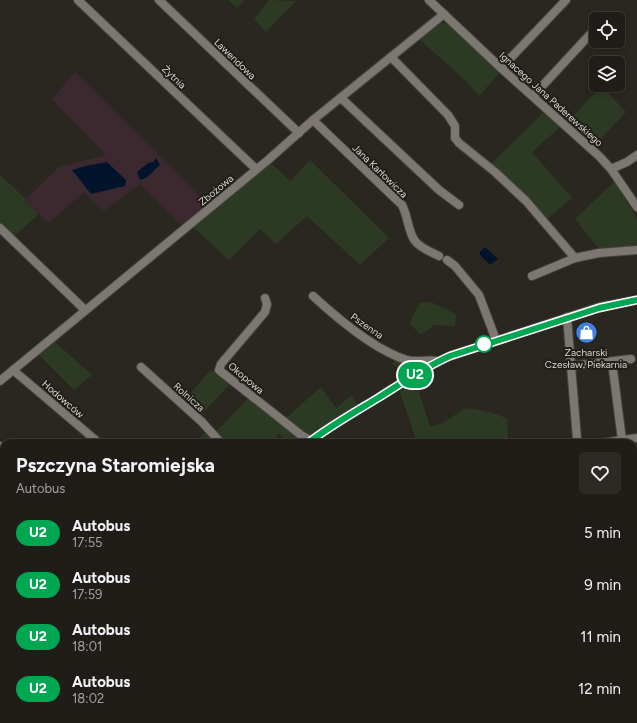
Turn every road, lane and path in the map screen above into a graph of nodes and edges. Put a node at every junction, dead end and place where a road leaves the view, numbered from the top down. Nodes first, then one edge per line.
1 (78, 0) edge
2 (158, 0) edge
3 (428, 0) edge
4 (566, 0) edge
5 (444, 14) junction
6 (589, 36) edge
7 (391, 57) junction
8 (501, 68) junction
9 (533, 96) junction
10 (341, 98) junction
11 (313, 120) junction
12 (298, 133) junction
13 (637, 155) edge
14 (611, 168) junction
15 (256, 169) junction
16 (459, 206) dead end
17 (637, 207) edge
18 (0, 228) edge
19 (637, 250) edge
20 (439, 256) dead end
21 (575, 258) junction
22 (447, 260) dead end
23 (532, 276) dead end
24 (313, 296) dead end
25 (265, 298) dead end
26 (637, 300) edge
27 (85, 310) junction
28 (567, 317) junction
29 (496, 340) junction
30 (631, 359) dead end
31 (416, 362) junction
32 (438, 362) junction
33 (612, 362) junction
34 (572, 366) junction
35 (141, 367) dead end
36 (13, 370) junction
37 (421, 372) junction
38 (0, 381) edge
39 (94, 439) edge
40 (217, 439) edge
41 (306, 439) edge
42 (314, 439) edge
43 (577, 439) edge
44 (622, 439) edge

1 - 15 street, Żytnia
2 - 12 street, Lawendowa
3 - 5 street, Ignacego Jana Paderewskiego
4 - 8 street
5 - 7 street, Zbożowa
5 - 8 street, Ignacego Jana Paderewskiego
6 - 9 street
7 - 10 street, Zbożowa
7 - 21 street
8 - 9 street, Ignacego Jana Paderewskiego
9 - 14 street, Ignacego Jana Paderewskiego
10 - 11 street, Zbożowa
10 - 16 street
11 - 12 street, Zbożowa
11 - 20 street, Jana Karłowicza
12 - 15 street, Zbożowa
13 - 14 street
14 - 17 street, Ignacego Jana Paderewskiego
15 - 27 street, Zbożowa
18 - 27 street
19 - 21 street
21 - 23 street
22 - 29 street
24 - 31 street, Pszenna
25 - 41 street, Okopowa
26 - 28 street
27 - 36 street, Zbożowa
28 - 29 street
28 - 34 street
29 - 32 street
30 - 33 street
31 - 32 street, Pszenna
31 - 37 street
32 - 37 street
33 - 34 street
33 - 44 street
34 - 43 street
35 - 40 street, Rolnicza
36 - 38 street, Zbożowa
36 - 39 street, Hodowców
37 - 42 street

